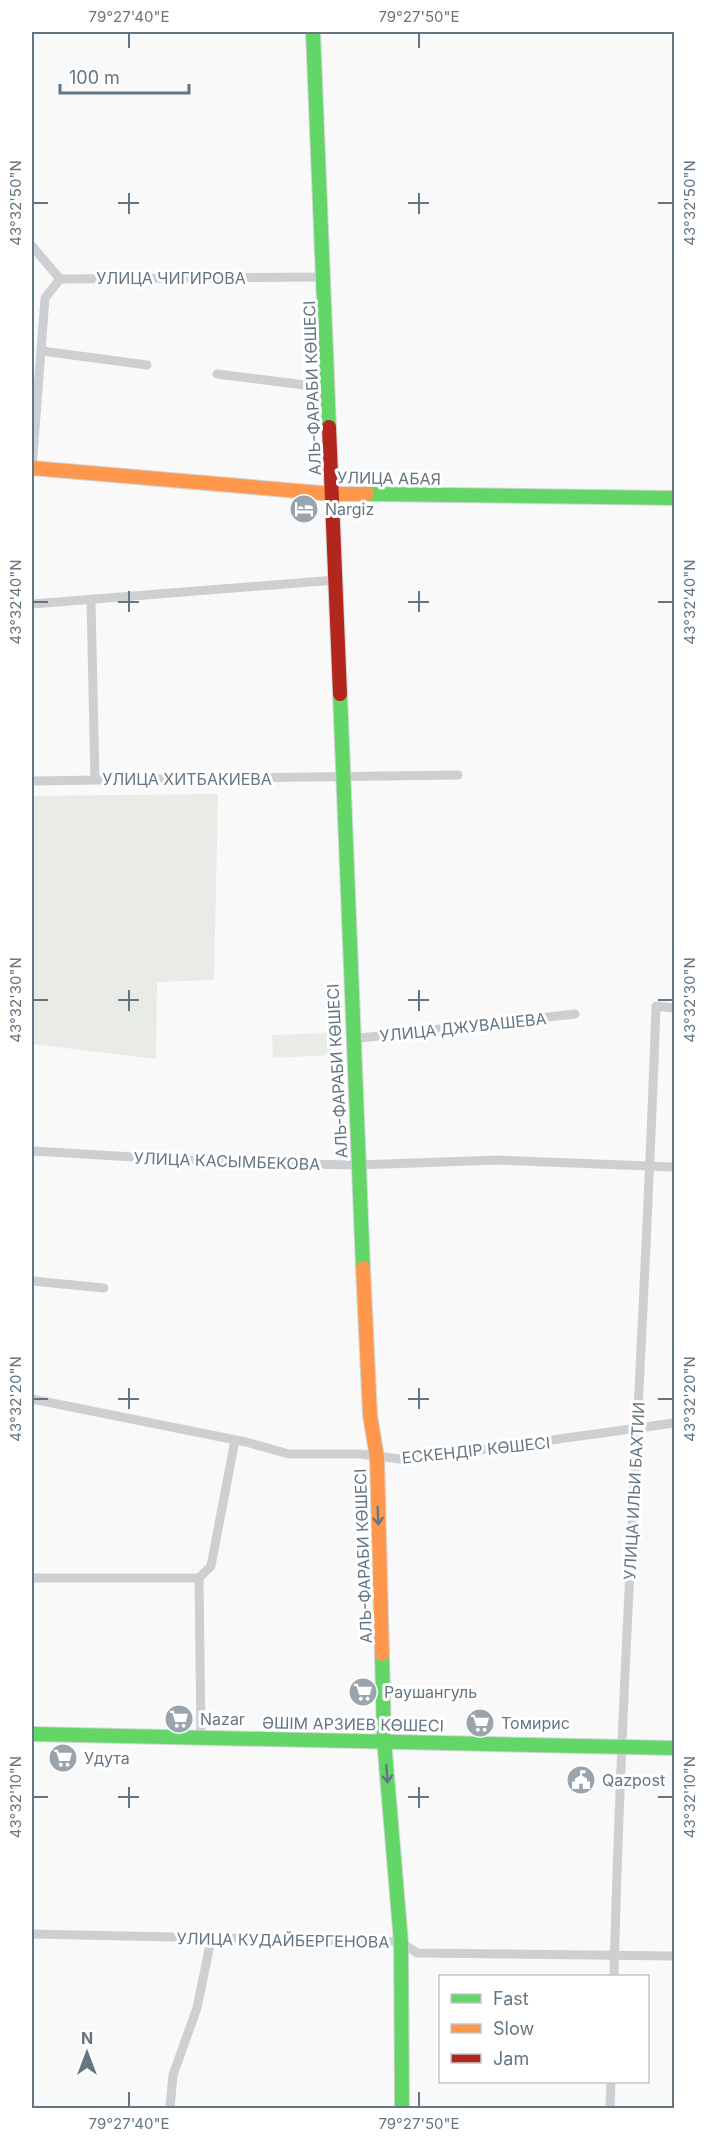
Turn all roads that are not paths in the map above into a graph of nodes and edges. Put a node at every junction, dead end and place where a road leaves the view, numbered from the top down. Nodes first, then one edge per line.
1 (313, 32) edge
2 (32, 246) edge
3 (324, 277) junction
4 (60, 279) junction
5 (32, 338) edge
6 (43, 339) junction
7 (42, 351) junction
8 (147, 365) dead end
9 (217, 374) dead end
10 (329, 388) junction
11 (32, 468) edge
12 (333, 494) junction
13 (675, 498) edge
14 (336, 580) junction
15 (91, 601) junction
16 (32, 604) edge
17 (458, 775) dead end
18 (343, 779) junction
19 (95, 780) junction
20 (32, 781) edge
21 (675, 1008) edge
22 (575, 1014) dead end
23 (351, 1039) junction
24 (32, 1151) edge
25 (358, 1165) junction
26 (675, 1167) edge
27 (651, 1168) junction
28 (32, 1281) edge
29 (104, 1288) dead end
30 (32, 1399) edge
31 (675, 1423) edge
32 (638, 1428) junction
33 (236, 1440) junction
34 (377, 1458) junction
35 (32, 1578) edge
36 (199, 1578) junction
37 (32, 1734) edge
38 (201, 1738) junction
39 (384, 1740) junction
40 (620, 1747) junction
41 (675, 1748) edge
42 (32, 1934) edge
43 (211, 1940) junction
44 (401, 1942) junction
45 (614, 1955) junction
46 (675, 1956) edge
47 (614, 1975) edge
48 (611, 2083) edge
49 (170, 2109) edge
50 (402, 2109) edge
51 (610, 2109) edge

1 - 3 main road, АЛЬ-ФАРАБИ КӨШЕСІ
2 - 4 street
3 - 4 street, УЛИЦА ЧИГИРОВА
3 - 10 main road, АЛЬ-ФАРАБИ КӨШЕСІ
4 - 6 street
5 - 6 street
6 - 7 street
7 - 8 street
7 - 11 street
9 - 10 street
10 - 12 main road, АЛЬ-ФАРАБИ КӨШЕСІ
11 - 12 main road, УЛИЦА АБАЯ
12 - 13 main road, УЛИЦА АБАЯ
12 - 14 main road, АЛЬ-ФАРАБИ КӨШЕСІ
14 - 15 street
14 - 18 main road, АЛЬ-ФАРАБИ КӨШЕСІ
15 - 16 street
15 - 19 street
17 - 18 street, УЛИЦА ХИТБАКИЕВА
18 - 19 street, УЛИЦА ХИТБАКИЕВА
18 - 23 main road, АЛЬ-ФАРАБИ КӨШЕСІ
19 - 20 street, УЛИЦА ХИТБАКИЕВА
21 - 27 street, УЛИЦА ИЛЬИ БАХТИИ
22 - 23 street, УЛИЦА ДЖУВАШЕВА
23 - 25 main road, АЛЬ-ФАРАБИ КӨШЕСІ
24 - 25 street, УЛИЦА КАСЫМБЕКОВА
25 - 27 street, УЛИЦА КАСЫМБЕКОВА
25 - 34 main road, АЛЬ-ФАРАБИ КӨШЕСІ
26 - 27 street, УЛИЦА КАСЫМБЕКОВА
27 - 32 street, УЛИЦА ИЛЬИ БАХТИИ
28 - 29 street
30 - 33 street, ЕСКЕНДІР КӨШЕСІ
31 - 32 street, ЕСКЕНДІР КӨШЕСІ
32 - 34 street, ЕСКЕНДІР КӨШЕСІ
32 - 40 street, УЛИЦА ИЛЬИ БАХТИИ
33 - 34 street, ЕСКЕНДІР КӨШЕСІ
33 - 36 street
34 -> 39 main road, АЛЬ-ФАРАБИ КӨШЕСІ
35 - 36 street
36 - 38 street
37 - 38 main road, ӘШІМ АРЗИЕВ КӨШЕСІ
38 - 39 main road, ӘШІМ АРЗИЕВ КӨШЕСІ
39 - 40 main road, ӘШІМ АРЗИЕВ КӨШЕСІ
39 -> 44 main road, АЛЬ-ФАРАБИ КӨШЕСІ
40 - 41 main road, ӘШІМ АРЗИЕВ КӨШЕСІ
40 - 45 street, УЛИЦА ИЛЬИ БАХТИИ
42 - 43 street, УЛИЦА КУДАЙБЕРГЕНОВА
43 - 44 street, УЛИЦА КУДАЙБЕРГЕНОВА
43 - 49 street
44 - 45 street, УЛИЦА КУДАЙБЕРГЕНОВА
44 - 50 main road, АЛЬ-ФАРАБИ КӨШЕСІ
45 - 46 street, УЛИЦА КУДАЙБЕРГЕНОВА
45 - 47 street, УЛИЦА ИЛЬИ БАХТИИ
48 - 51 street

